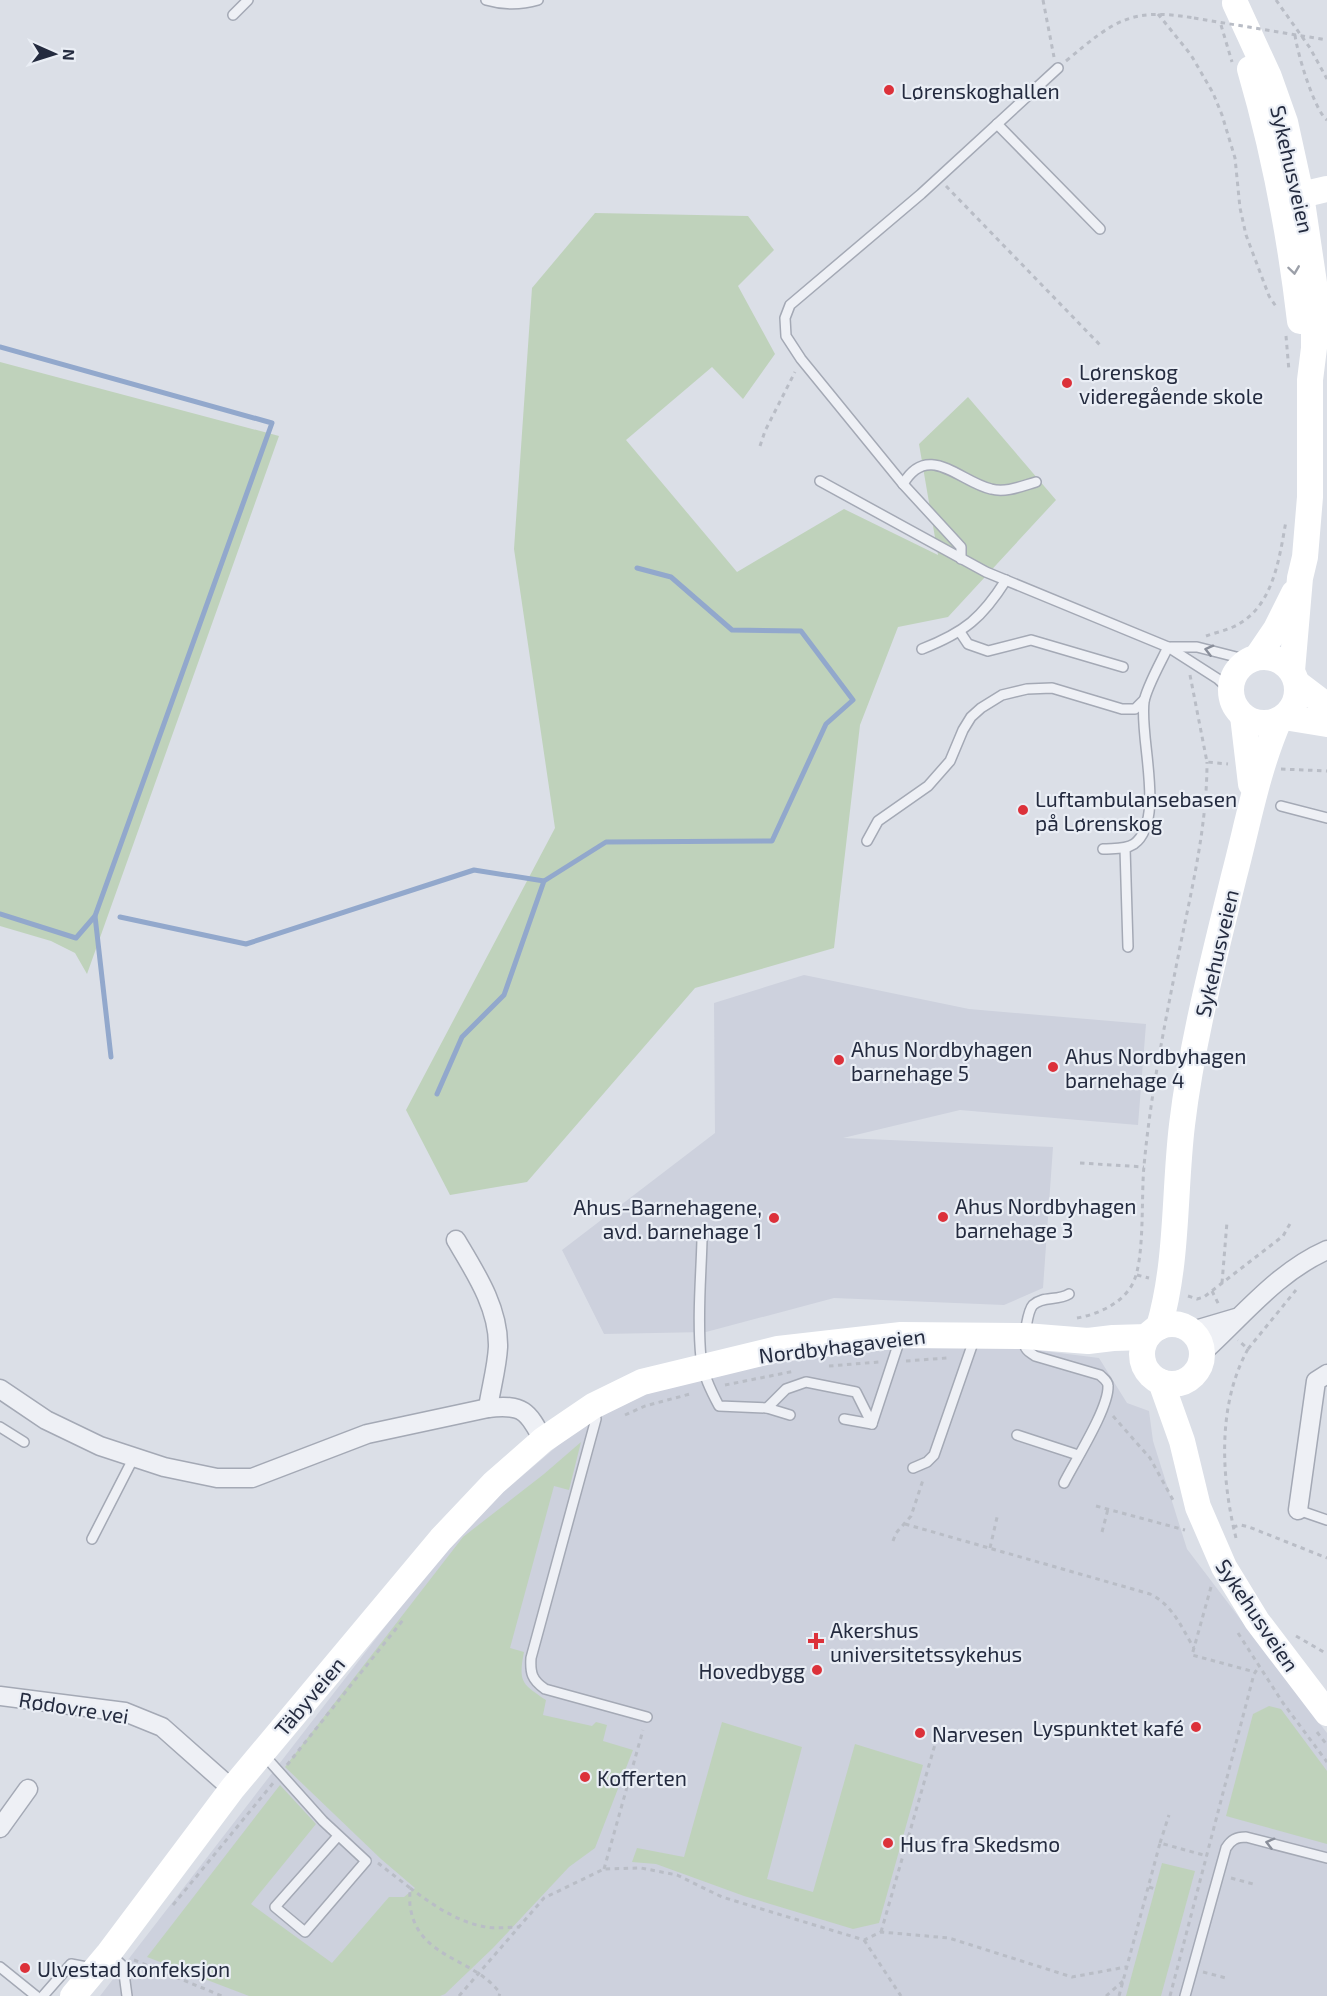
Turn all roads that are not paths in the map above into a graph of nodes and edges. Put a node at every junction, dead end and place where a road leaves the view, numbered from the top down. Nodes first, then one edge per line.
1 (248, 0) edge
2 (486, 0) edge
3 (538, 0) edge
4 (1230, 8) edge
5 (233, 15) dead end
6 (1058, 68) road end
7 (998, 124) junction
8 (1327, 189) edge
9 (1304, 208) edge
10 (1100, 229) dead end
11 (820, 482) dead end
12 (1036, 482) dead end
13 (903, 484) junction
14 (961, 559) junction
15 (1300, 578) junction
16 (1006, 580) junction
17 (960, 632) junction
18 (1168, 647) junction
19 (922, 649) dead end
20 (1252, 659) junction
21 (1123, 667) dead end
22 (1295, 677) junction
23 (1231, 691) junction
24 (1144, 700) junction
25 (1327, 706) edge
26 (1242, 716) junction
27 (1282, 719) junction
28 (1327, 724) edge
29 (1252, 794) junction
30 (1281, 806) dead end
31 (1327, 818) edge
32 (867, 841) dead end
33 (1125, 848) junction
34 (1103, 849) dead end
35 (1128, 947) dead end
36 (456, 1240) dead end
37 (702, 1240) dead end
38 (1327, 1250) edge
39 (1172, 1258) junction
40 (1068, 1294) dead end
41 (901, 1335) junction
42 (975, 1335) junction
43 (1025, 1336) junction
44 (1193, 1337) junction
45 (1150, 1342) junction
46 (1327, 1374) edge
47 (706, 1377) junction
48 (1187, 1380) junction
49 (1161, 1382) junction
50 (0, 1389) edge
51 (593, 1406) junction
52 (488, 1408) junction
53 (767, 1408) junction
54 (790, 1414) dead end
55 (844, 1419) dead end
56 (572, 1421) joint
57 (872, 1424) junction
58 (0, 1427) edge
59 (1017, 1435) dead end
60 (543, 1440) junction
61 (24, 1442) dead end
62 (1182, 1442) junction
63 (1078, 1455) junction
64 (134, 1457) junction
65 (913, 1468) dead end
66 (1064, 1483) dead end
67 (1298, 1510) joint
68 (1327, 1521) edge
69 (92, 1539) dead end
70 (0, 1696) edge
71 (1327, 1713) edge
72 (647, 1717) road end
73 (262, 1752) junction
74 (28, 1789) dead end
75 (231, 1789) junction
76 (0, 1828) edge
77 (338, 1836) junction
78 (1327, 1857) edge
79 (109, 1963) junction
80 (0, 1967) edge
81 (36, 1996) edge
82 (43, 1996) edge
83 (73, 1996) edge
84 (127, 1996) edge
85 (1185, 1996) edge

1 - 5 lane
2 - 3 lane
4 - 9 main road, Sykehusveien
6 - 7 lane
7 - 10 lane
7 - 13 lane
8 - 9 main road
9 - 15 main road, Sykehusveien
11 - 14 lane
12 - 13 lane
13 - 14 lane
14 - 16 lane
15 - 20 main road, Sykehusveien
15 - 22 main road, Sykehusveien
16 - 17 lane
16 - 18 lane
17 - 19 lane
17 - 21 lane
20 -> 18 lane
18 - 23 lane
18 - 24 lane
20 - 22 main road
20 - 23 main road
22 - 25 main road
22 - 27 main road
23 - 26 main road
24 - 32 lane
24 - 33 lane
26 - 27 main road
26 - 29 main road, Sykehusveien
27 - 28 main road
27 - 29 main road, Sykehusveien
29 - 39 main road, Sykehusveien
30 - 31 lane
33 - 34 lane
33 - 35 lane
36 - 52 street
37 - 47 lane
38 - 44 street
39 - 44 main road, Sykehusveien
39 - 45 main road, Sykehusveien
40 - 43 lane
41 - 42 main road, Nordbyhagaveien
41 - 47 main road, Nordbyhagaveien
41 - 57 lane
42 - 43 main road, Nordbyhagaveien
42 - 65 lane
43 - 45 main road, Nordbyhagaveien
43 - 63 lane
44 - 45 main road
44 - 48 main road
45 - 49 main road
46 - 67 street
47 - 51 main road, Nordbyhagaveien
47 - 53 lane
48 - 49 main road
48 - 62 main road, Sykehusveien
49 - 62 main road, Sykehusveien
50 - 64 street
51 - 56 main road, Nordbyhagaveien
51 - 72 lane
52 - 60 street
52 - 64 street
53 - 54 lane
53 - 57 lane
55 - 57 lane
56 - 60 main road, Täbyveien
58 - 61 lane
59 - 63 lane
60 - 73 main road, Täbyveien
62 - 71 main road, Sykehusveien
63 - 66 lane
64 - 69 lane
67 - 68 lane
70 - 75 street, Rødovre vei
73 - 75 main road, Täbyveien
73 - 77 lane
74 - 76 street
75 - 79 main road, Täbyveien
77 - 77 lane
78 -> 85 lane
79 - 82 lane
79 - 83 main road, Täbyveien
79 - 84 lane
80 - 81 lane

